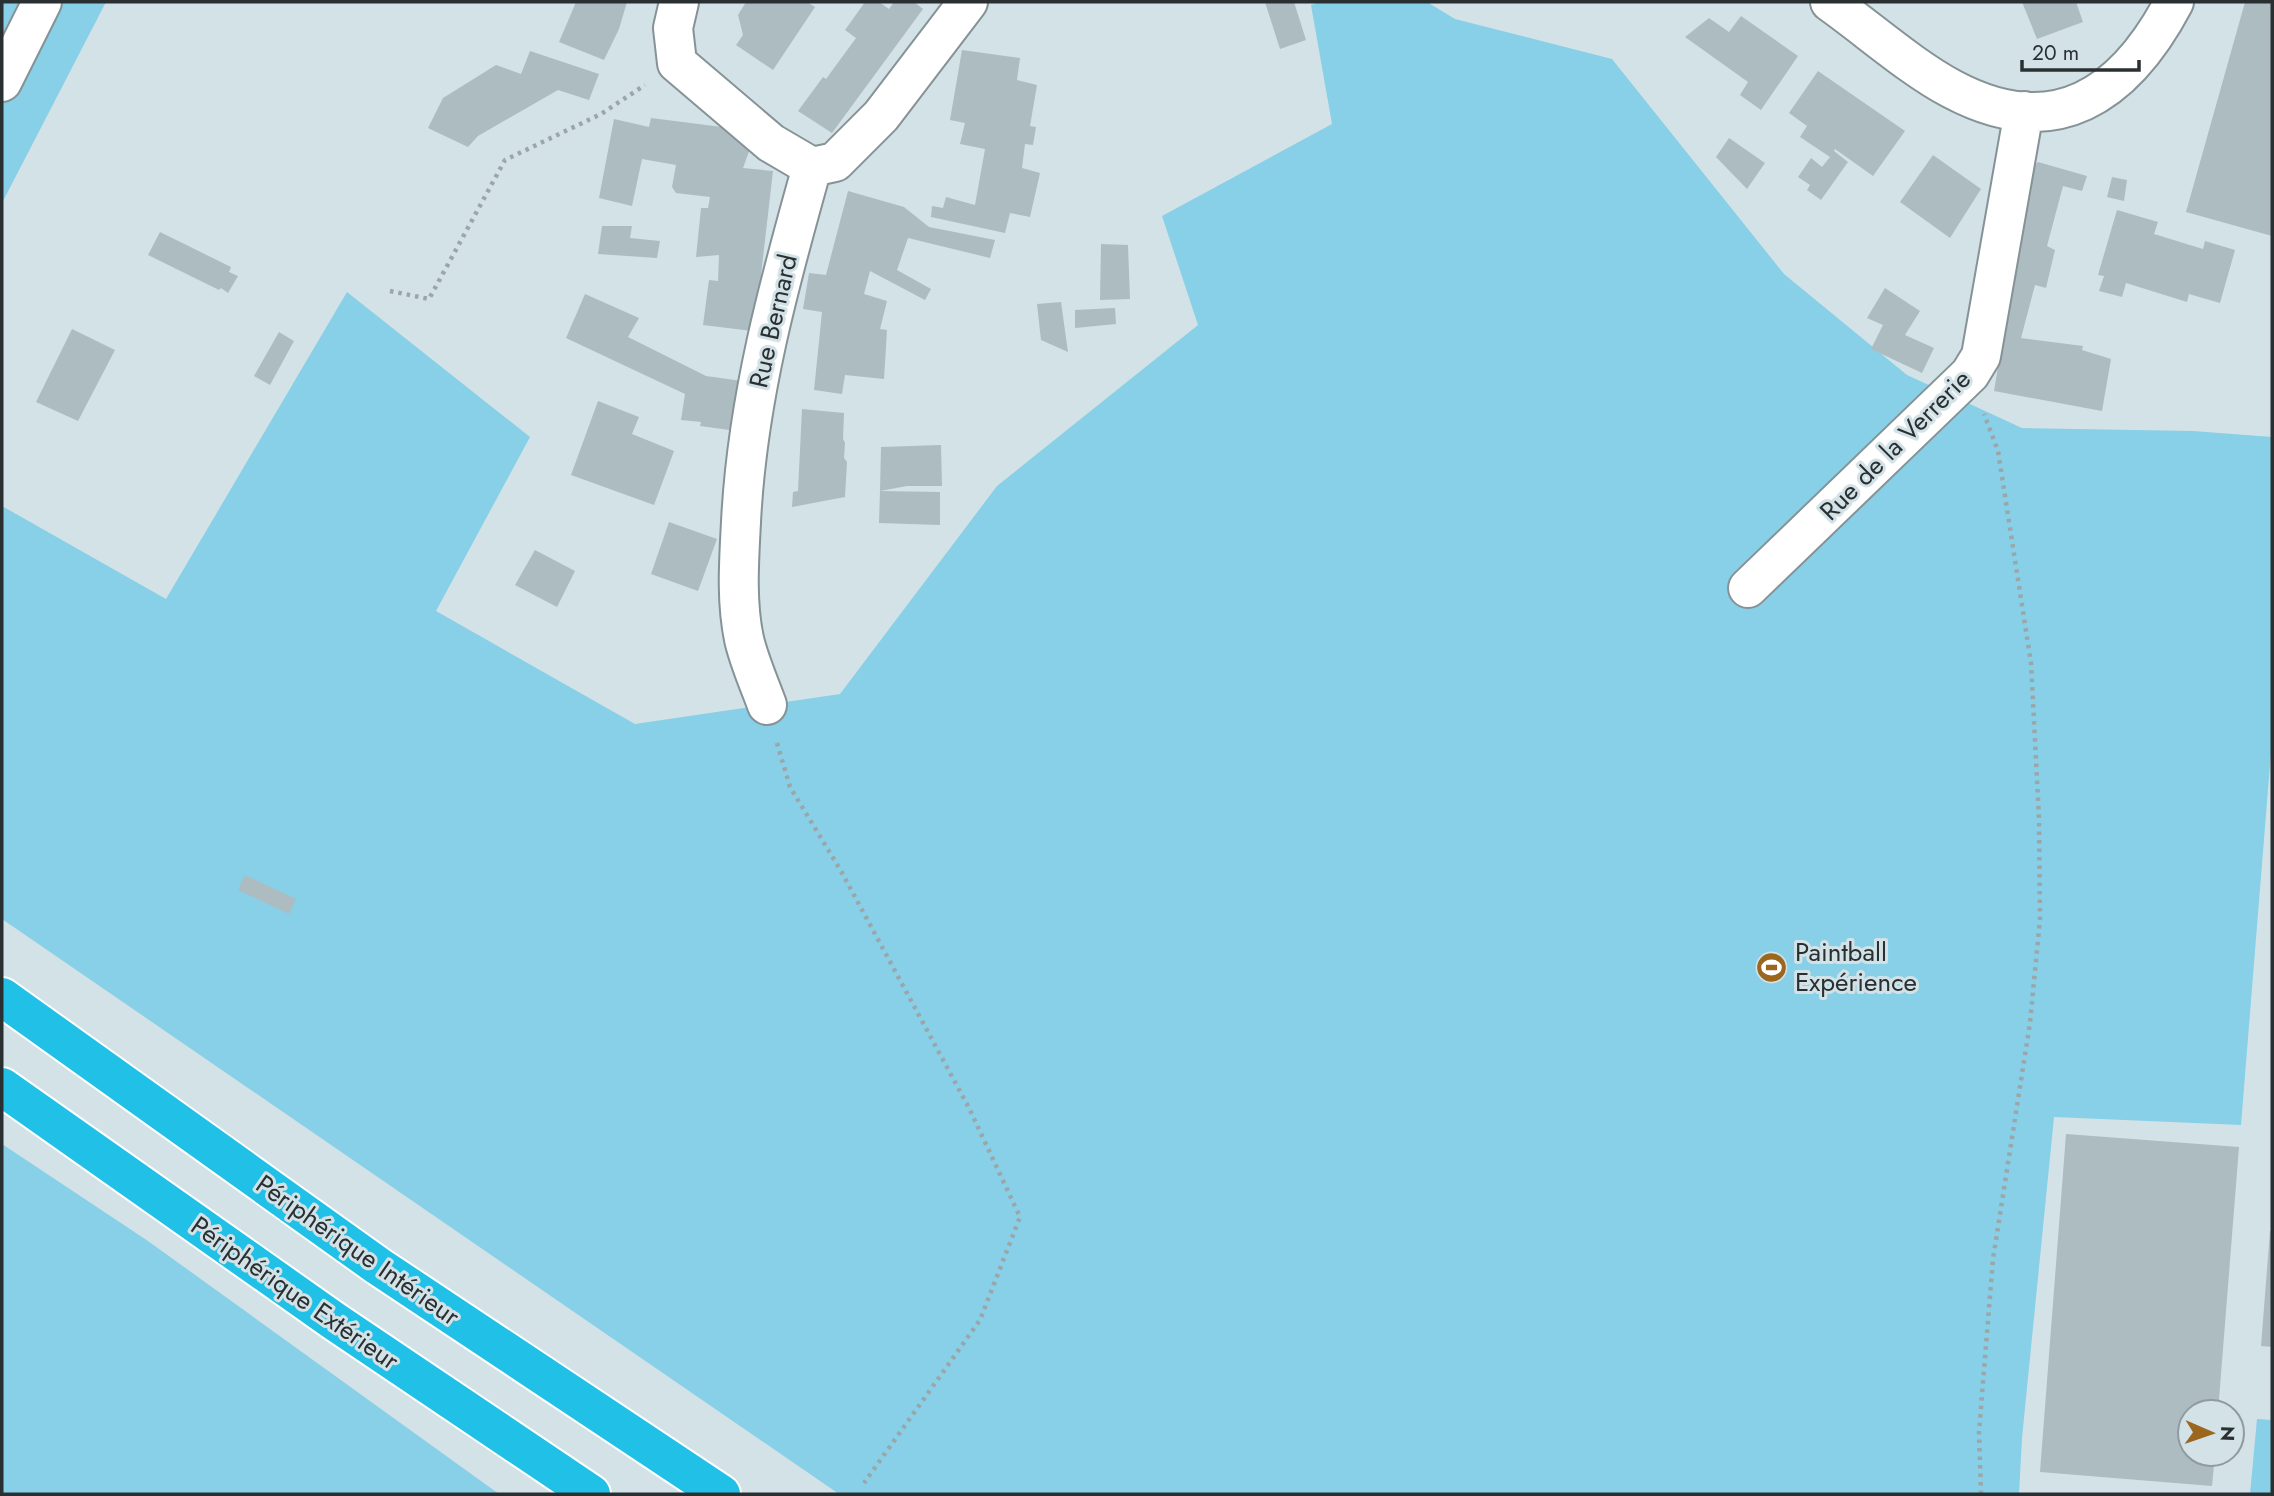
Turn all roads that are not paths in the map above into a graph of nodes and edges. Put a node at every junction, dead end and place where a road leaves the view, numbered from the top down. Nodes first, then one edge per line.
1 (42, 2) edge
2 (679, 2) edge
3 (968, 2) edge
4 (1830, 2) edge
5 (2174, 2) edge
6 (2, 82) edge
7 (2024, 111) junction
8 (812, 167) junction
9 (1748, 588) dead end
10 (766, 705) road end
11 (2, 996) edge
12 (2, 1087) edge
13 (591, 1494) edge
14 (721, 1494) edge

1 - 6 street
2 - 8 street
3 - 8 street
4 - 7 street
5 - 7 street
7 - 9 street, Rue de la Verrerie
8 - 10 street, Rue Bernard
11 - 14 highway, Périphérique Intérieur
12 - 13 highway, Périphérique Extérieur

